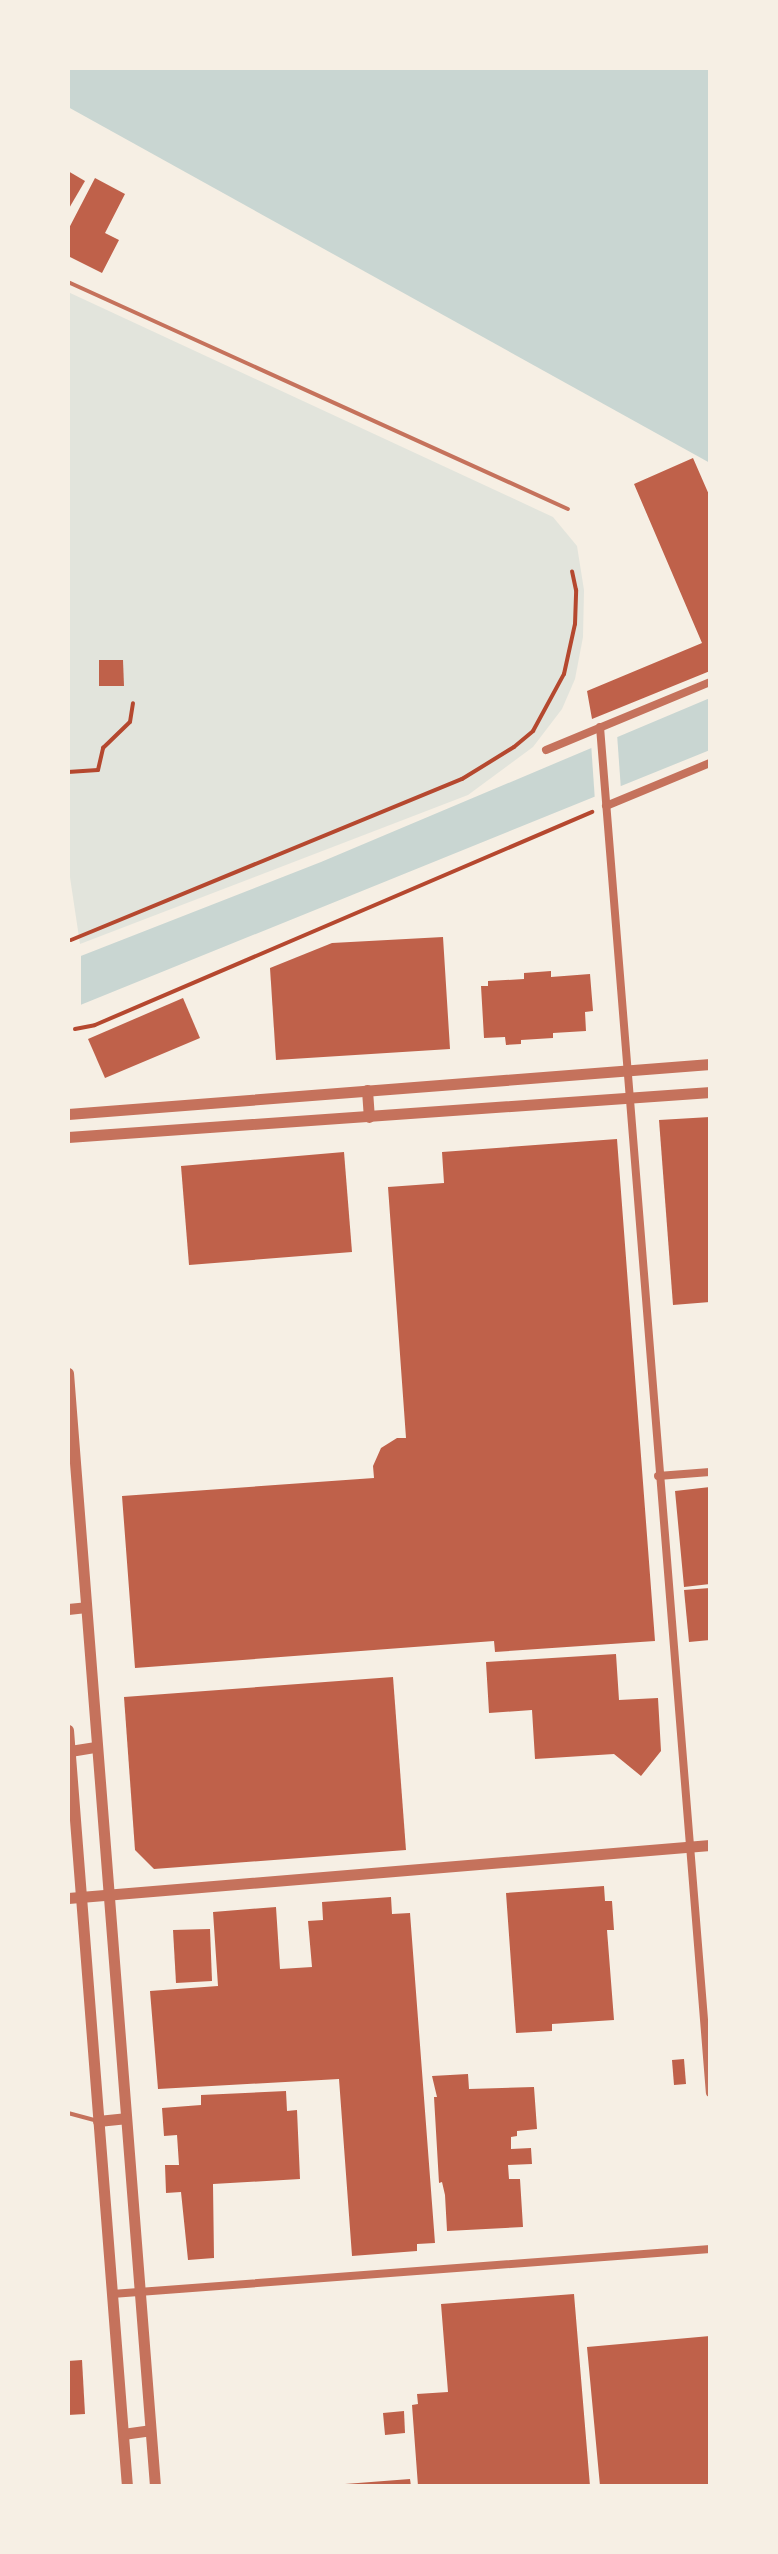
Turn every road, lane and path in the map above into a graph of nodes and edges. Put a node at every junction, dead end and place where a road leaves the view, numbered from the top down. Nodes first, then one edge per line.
1 (68, 282) edge
2 (568, 509) dead end
3 (572, 571) dead end
4 (710, 682) edge
5 (133, 703) dead end
6 (600, 727) junction
7 (533, 731) junction
8 (539, 740) dead end
9 (546, 750) dead end
10 (710, 763) edge
11 (68, 772) edge
12 (606, 801) junction
13 (71, 940) dead end
14 (75, 1029) dead end
15 (710, 1064) edge
16 (626, 1071) junction
17 (367, 1090) junction
18 (710, 1092) edge
19 (628, 1099) junction
20 (68, 1114) edge
21 (369, 1117) junction
22 (68, 1137) edge
23 (68, 1373) edge
24 (710, 1472) edge
25 (658, 1476) junction
26 (86, 1607) junction
27 (68, 1609) edge
28 (68, 1730) edge
29 (96, 1747) junction
30 (70, 1751) edge
31 (710, 1845) edge
32 (688, 1847) junction
33 (107, 1895) junction
34 (74, 1898) edge
35 (710, 2093) edge
36 (68, 2113) edge
37 (125, 2118) junction
38 (98, 2121) junction
39 (710, 2249) edge
40 (139, 2292) junction
41 (112, 2294) junction
42 (150, 2430) junction
43 (123, 2434) junction
44 (127, 2486) edge
45 (155, 2486) edge

1 - 2 lane
3 - 7 path
4 - 6 street
5 - 11 path
6 - 9 street
6 - 12 street
7 - 8 path
7 - 13 path
10 - 12 street
12 - 14 path
12 - 16 street
15 - 16 street
16 - 17 street
16 - 19 street
17 - 20 street
17 - 21 street
18 - 19 street
19 - 21 street
19 - 25 street
21 - 22 street
23 - 26 street
24 - 25 street
25 - 32 street
26 - 27 street
26 - 29 street
28 - 30 street
29 - 30 street
29 - 33 street
30 - 34 street
31 - 32 street
32 - 33 street
32 - 35 street
33 - 34 street
33 - 37 street
34 - 38 street
36 - 38 lane
37 - 38 street
37 - 40 street
38 - 41 street
39 - 40 street
40 - 41 street
40 - 42 street
41 - 43 street
42 - 43 street
42 - 45 street
43 - 44 street

